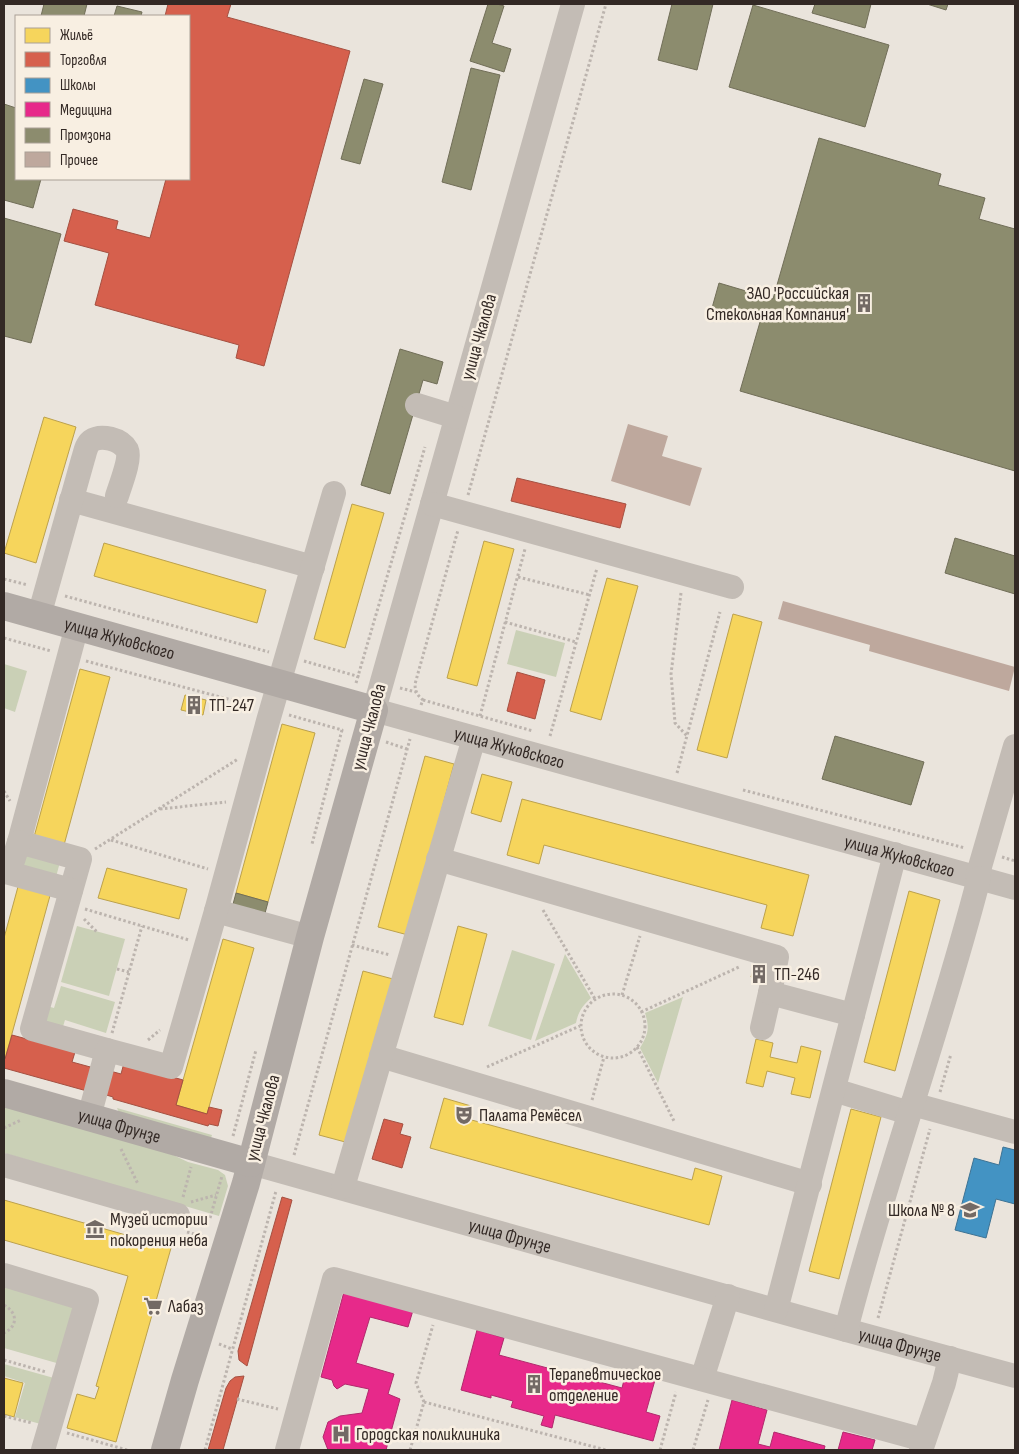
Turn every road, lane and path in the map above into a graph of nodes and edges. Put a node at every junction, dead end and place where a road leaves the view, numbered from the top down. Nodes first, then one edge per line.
1 (573, 4) edge
2 (606, 4) edge
3 (418, 405) dead end
4 (456, 416) junction
5 (334, 493) dead end
6 (117, 496) dead end
7 (71, 500) junction
8 (432, 504) junction
9 (463, 512) junction
10 (530, 531) junction
11 (602, 551) junction
12 (313, 567) junction
13 (518, 577) junction
14 (4, 579) edge
15 (682, 584) dead end
16 (732, 587) dead end
17 (590, 595) junction
18 (43, 603) junction
19 (4, 606) edge
20 (720, 612) dead end
21 (505, 622) junction
22 (77, 626) junction
23 (4, 638) edge
24 (576, 642) junction
25 (70, 656) junction
26 (287, 657) junction
27 (381, 683) junction
28 (280, 684) junction
29 (416, 692) junction
30 (272, 710) junction
31 (374, 710) junction
32 (419, 711) junction
33 (477, 727) junction
34 (342, 730) dead end
35 (550, 736) junction
36 (687, 736) junction
37 (559, 739) dead end
38 (262, 744) junction
39 (1015, 746) edge
40 (677, 773) dead end
41 (734, 787) dead end
42 (246, 800) junction
43 (158, 810) junction
44 (15, 832) edge
45 (110, 840) junction
46 (984, 853) junction
47 (895, 854) junction
48 (80, 859) junction
49 (438, 860) junction
50 (1015, 861) edge
51 (226, 874) junction
52 (978, 878) junction
53 (529, 886) junction
54 (1015, 888) edge
55 (69, 897) junction
56 (216, 911) junction
57 (646, 919) junction
58 (142, 926) junction
59 (310, 937) junction
60 (352, 944) junction
61 (206, 945) junction
62 (747, 949) junction
63 (409, 960) junction
64 (117, 969) dead end
65 (129, 972) junction
66 (770, 992) junction
67 (622, 995) junction
68 (595, 999) junction
69 (641, 1012) junction
70 (853, 1015) junction
71 (580, 1026) junction
72 (762, 1028) dead end
73 (637, 1047) junction
74 (107, 1050) junction
75 (381, 1056) junction
76 (604, 1057) junction
77 (459, 1079) junction
78 (834, 1090) junction
79 (4, 1093) edge
80 (911, 1108) junction
81 (588, 1118) junction
82 (98, 1119) junction
83 (1015, 1132) edge
84 (197, 1147) junction
85 (688, 1148) junction
86 (294, 1156) dead end
87 (251, 1162) junction
88 (4, 1165) edge
89 (810, 1184) junction
90 (342, 1187) junction
91 (276, 1191) dead end
92 (217, 1195) dead end
93 (150, 1207) junction
94 (179, 1210) junction
95 (4, 1275) edge
96 (728, 1296) junction
97 (4, 1305) edge
98 (438, 1308) junction
99 (776, 1310) junction
100 (846, 1330) junction
101 (4, 1333) edge
102 (950, 1358) junction
103 (4, 1360) edge
104 (1015, 1376) edge
105 (65, 1378) junction
106 (699, 1379) junction
107 (237, 1399) dead end
108 (424, 1402) junction
109 (297, 1414) junction
110 (4, 1416) edge
111 (46, 1439) edge
112 (922, 1445) edge
113 (128, 1450) edge
114 (166, 1450) edge
115 (205, 1450) edge
116 (287, 1450) edge
117 (410, 1450) edge
118 (606, 1450) edge
119 (660, 1450) edge
120 (694, 1450) edge

1 - 4 street, улица Чкалова
2 - 9 path
3 - 4 street
4 - 8 street, улица Чкалова
5 - 12 street
6 - 7 street
7 - 12 street
7 - 18 street
8 - 9 street
8 - 27 street, улица Чкалова
9 - 10 street
9 - 29 path
10 - 11 street
10 - 13 path
11 - 16 street
11 - 17 path
12 - 26 street
13 - 17 path
13 - 21 path
14 - 18 path
15 - 36 path
17 - 24 path
18 - 19 main road, улица Жуковского
18 - 22 main road, улица Жуковского
18 - 26 path
20 - 36 path
21 - 24 path
21 - 33 path
22 - 25 street
22 - 28 main road, улица Жуковского
23 - 25 path
24 - 35 path
25 - 30 path
25 - 44 street
26 - 27 path
26 - 28 street
27 - 29 path
27 - 31 street, улица Чкалова
28 - 30 street
28 - 31 main road, улица Жуковского
29 - 32 path
30 - 34 path
30 - 38 street
31 - 32 street, улица Жуковского
31 - 59 main road, улица Чкалова
32 - 33 street, улица Жуковского
32 - 33 path
32 - 60 path
33 - 35 path
33 - 47 street, улица Жуковского
33 - 49 street
35 - 37 path
36 - 40 path
38 - 42 street
38 - 43 path
39 - 46 street
41 - 46 path
42 - 43 path
42 - 51 street
43 - 45 path
44 - 48 street
44 - 55 street
45 - 48 path
45 - 51 path
46 - 50 path
46 - 52 street
47 - 52 street, улица Жуковского
47 - 70 street
48 - 55 street
49 - 53 street
49 - 63 street
51 - 56 street
52 - 54 street, улица Жуковского
52 - 80 street
53 - 57 street
53 - 68 path
55 - 58 path
55 - 74 street
56 - 59 street
56 - 61 street
57 - 62 street
57 - 67 path
58 - 61 path
58 - 65 path
59 - 87 main road, улица Чкалова
60 - 63 path
60 - 86 path
61 - 74 street
62 - 66 street
62 - 69 path
63 - 75 street
64 - 65 path
65 - 74 path
66 - 70 street
66 - 72 street
67 - 68 path
67 - 69 path
68 - 71 path
69 - 73 path
70 - 78 street
71 - 76 path
71 - 77 path
73 - 76 path
73 - 85 path
74 - 82 street
75 - 77 street
75 - 90 street
76 - 81 path
77 - 81 street
78 - 80 street
78 - 89 street
79 - 82 main road, улица Фрунзе
80 - 83 street
80 - 100 street
81 - 85 street
82 - 84 main road, улица Фрунзе
82 - 93 path
84 - 87 main road, улица Фрунзе
84 - 94 path
85 - 89 street
87 - 90 street, улица Фрунзе
87 - 114 main road, улица Чкалова
88 - 93 street
89 - 99 street
90 - 96 street, улица Фрунзе
91 - 115 path
92 - 94 path
93 - 94 street
95 - 105 street
96 - 99 street, улица Фрунзе
96 - 106 street
97 - 101 path
98 - 106 street
98 - 108 path
98 - 109 street
99 - 100 street, улица Фрунзе
100 - 102 street, улица Фрунзе
102 - 104 street, улица Фрунзе
102 - 112 street
103 - 105 path
105 - 111 street
106 - 112 street
106 - 119 path
106 - 120 path
107 - 109 path
108 - 117 path
108 - 118 path
109 - 116 street
110 - 111 path
111 - 113 path

